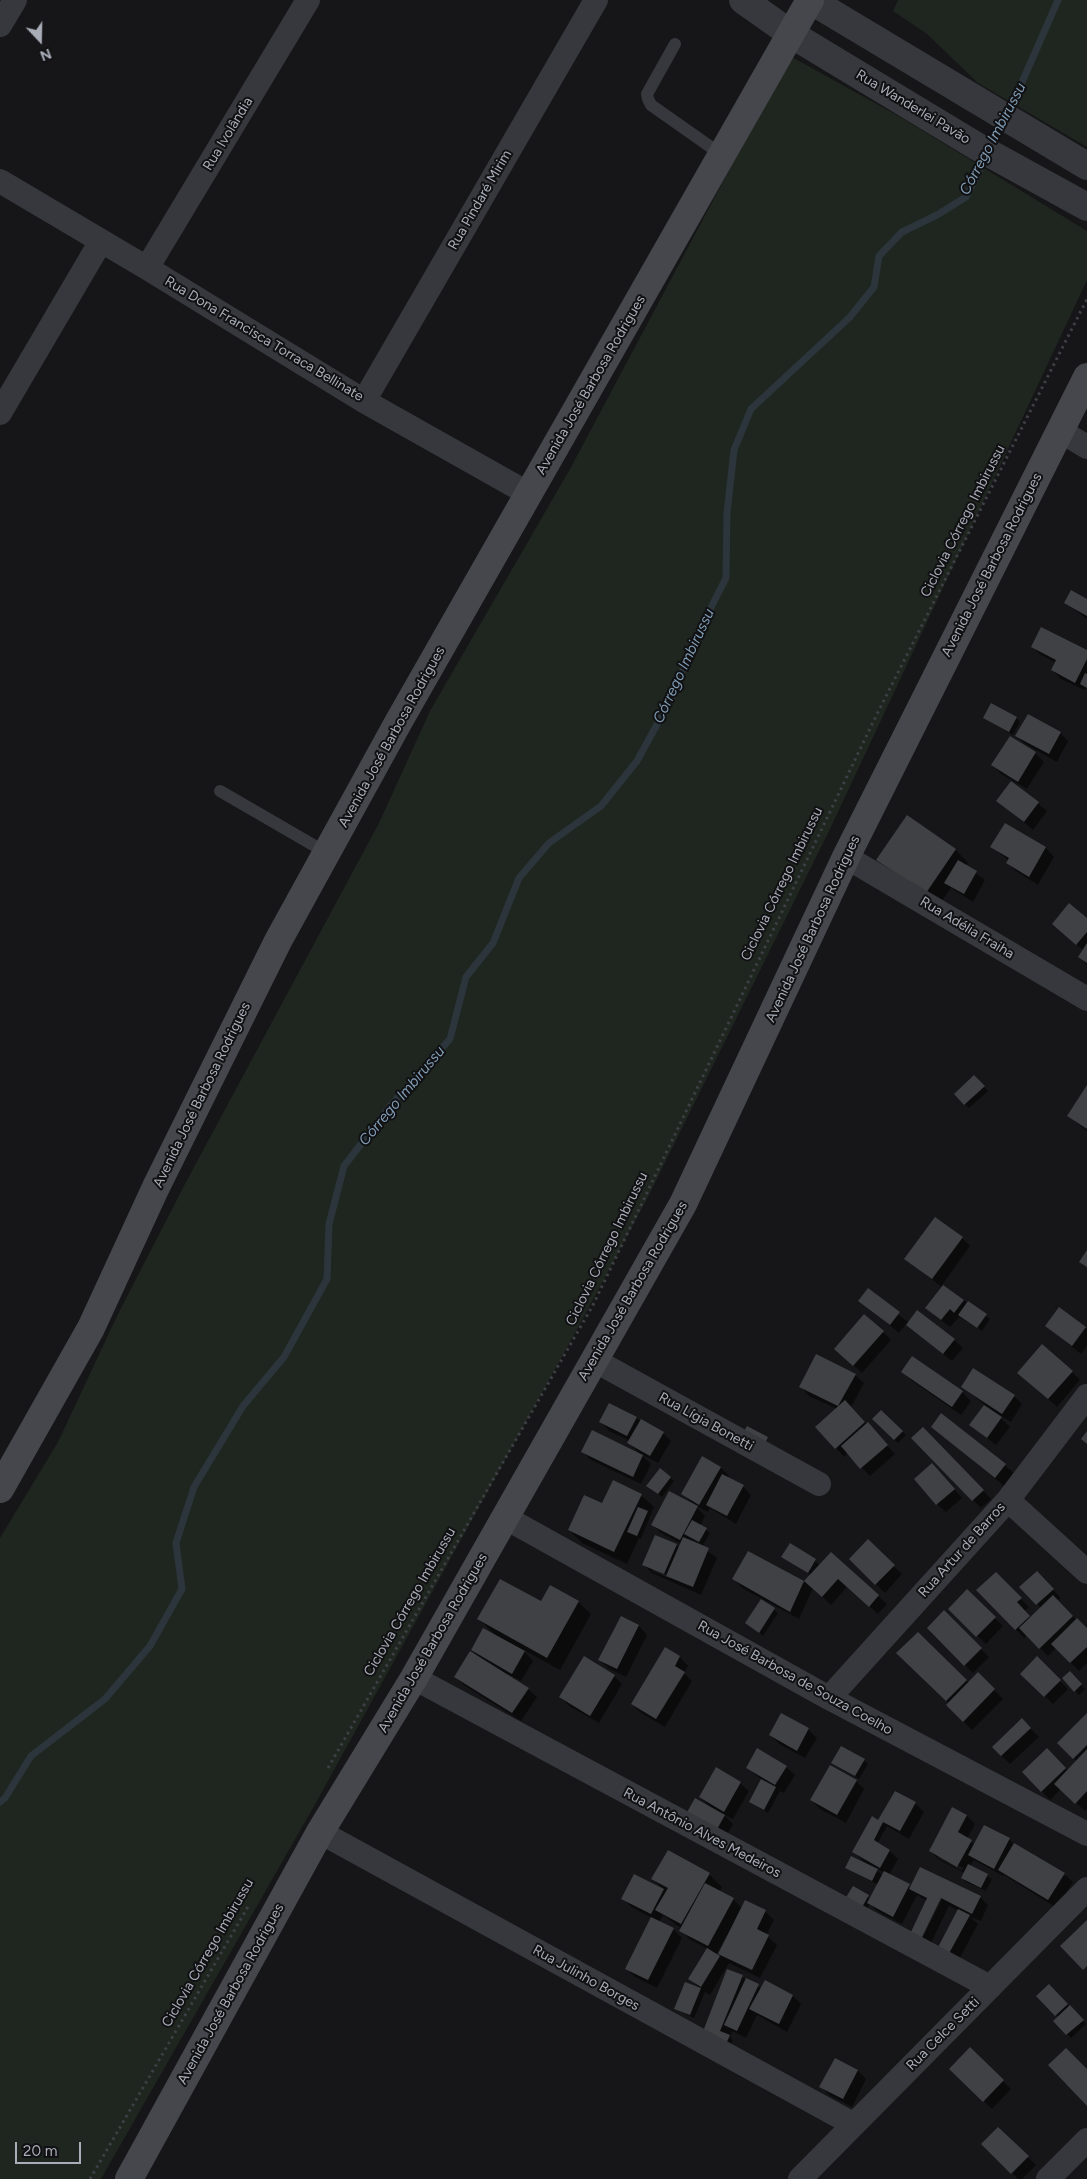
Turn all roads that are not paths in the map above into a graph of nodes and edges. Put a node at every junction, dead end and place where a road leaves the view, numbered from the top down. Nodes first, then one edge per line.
1 (15, 0) edge
2 (308, 0) edge
3 (596, 0) edge
4 (743, 0) edge
5 (810, 0) edge
6 (0, 25) edge
7 (791, 34) junction
8 (675, 44) dead end
9 (722, 154) junction
10 (1087, 166) edge
11 (0, 181) edge
12 (1087, 207) edge
13 (101, 241) junction
14 (147, 268) junction
15 (1087, 377) edge
16 (364, 401) junction
17 (0, 413) edge
18 (1059, 430) junction
19 (1087, 447) edge
20 (529, 494) junction
21 (220, 791) dead end
22 (328, 853) junction
23 (846, 857) junction
24 (1087, 1000) edge
25 (594, 1360) junction
26 (1087, 1396) edge
27 (819, 1484) dead end
28 (0, 1489) edge
29 (1008, 1500) junction
30 (506, 1518) junction
31 (1087, 1572) edge
32 (414, 1678) junction
33 (829, 1698) junction
34 (320, 1832) junction
35 (1087, 1834) edge
36 (1087, 1889) edge
37 (990, 1987) junction
38 (853, 2124) junction
39 (1087, 2140) edge
40 (129, 2179) edge
41 (800, 2179) edge
42 (1048, 2179) edge

1 - 6 street
2 - 14 street, Rua Ivolândia
3 - 16 street, Rua Pindaré Mirim
4 - 7 street, Rua Wanderlei Pavão
5 - 7 main road, Avenida José Barbosa Rodrigues
5 - 10 street
7 - 9 main road, Avenida José Barbosa Rodrigues
7 - 12 street, Rua Wanderlei Pavão
8 - 9 lane
9 - 20 main road, Avenida José Barbosa Rodrigues
11 - 13 street, Rua Dona Francisca Torraca Bellinate
13 - 14 street, Rua Dona Francisca Torraca Bellinate
13 - 17 street
14 - 16 street, Rua Dona Francisca Torraca Bellinate
15 - 18 main road, Avenida José Barbosa Rodrigues
16 - 20 street, Rua Dona Francisca Torraca Bellinate
18 - 19 street
18 - 23 main road, Avenida José Barbosa Rodrigues
20 - 22 main road, Avenida José Barbosa Rodrigues
21 - 22 lane
22 - 28 main road, Avenida José Barbosa Rodrigues
23 - 24 street, Rua Adélia Fraiha
23 - 25 main road, Avenida José Barbosa Rodrigues
25 - 27 street, Rua Lígia Bonetti
25 - 30 main road, Avenida José Barbosa Rodrigues
26 - 29 street, Rua Artur de Barros
29 - 31 street
29 - 33 street, Rua Artur de Barros
30 - 32 main road, Avenida José Barbosa Rodrigues
30 - 33 street, Rua José Barbosa de Souza Coelho
32 - 34 main road, Avenida José Barbosa Rodrigues
32 - 37 street, Rua Antônio Alves Medeiros
33 - 35 street, Rua José Barbosa de Souza Coelho
34 - 38 street, Rua Julinho Borges
34 - 40 main road, Avenida José Barbosa Rodrigues
36 - 37 street, Rua Celce Setti
37 - 38 street, Rua Celce Setti
38 - 41 street, Rua Celce Setti
39 - 42 street

